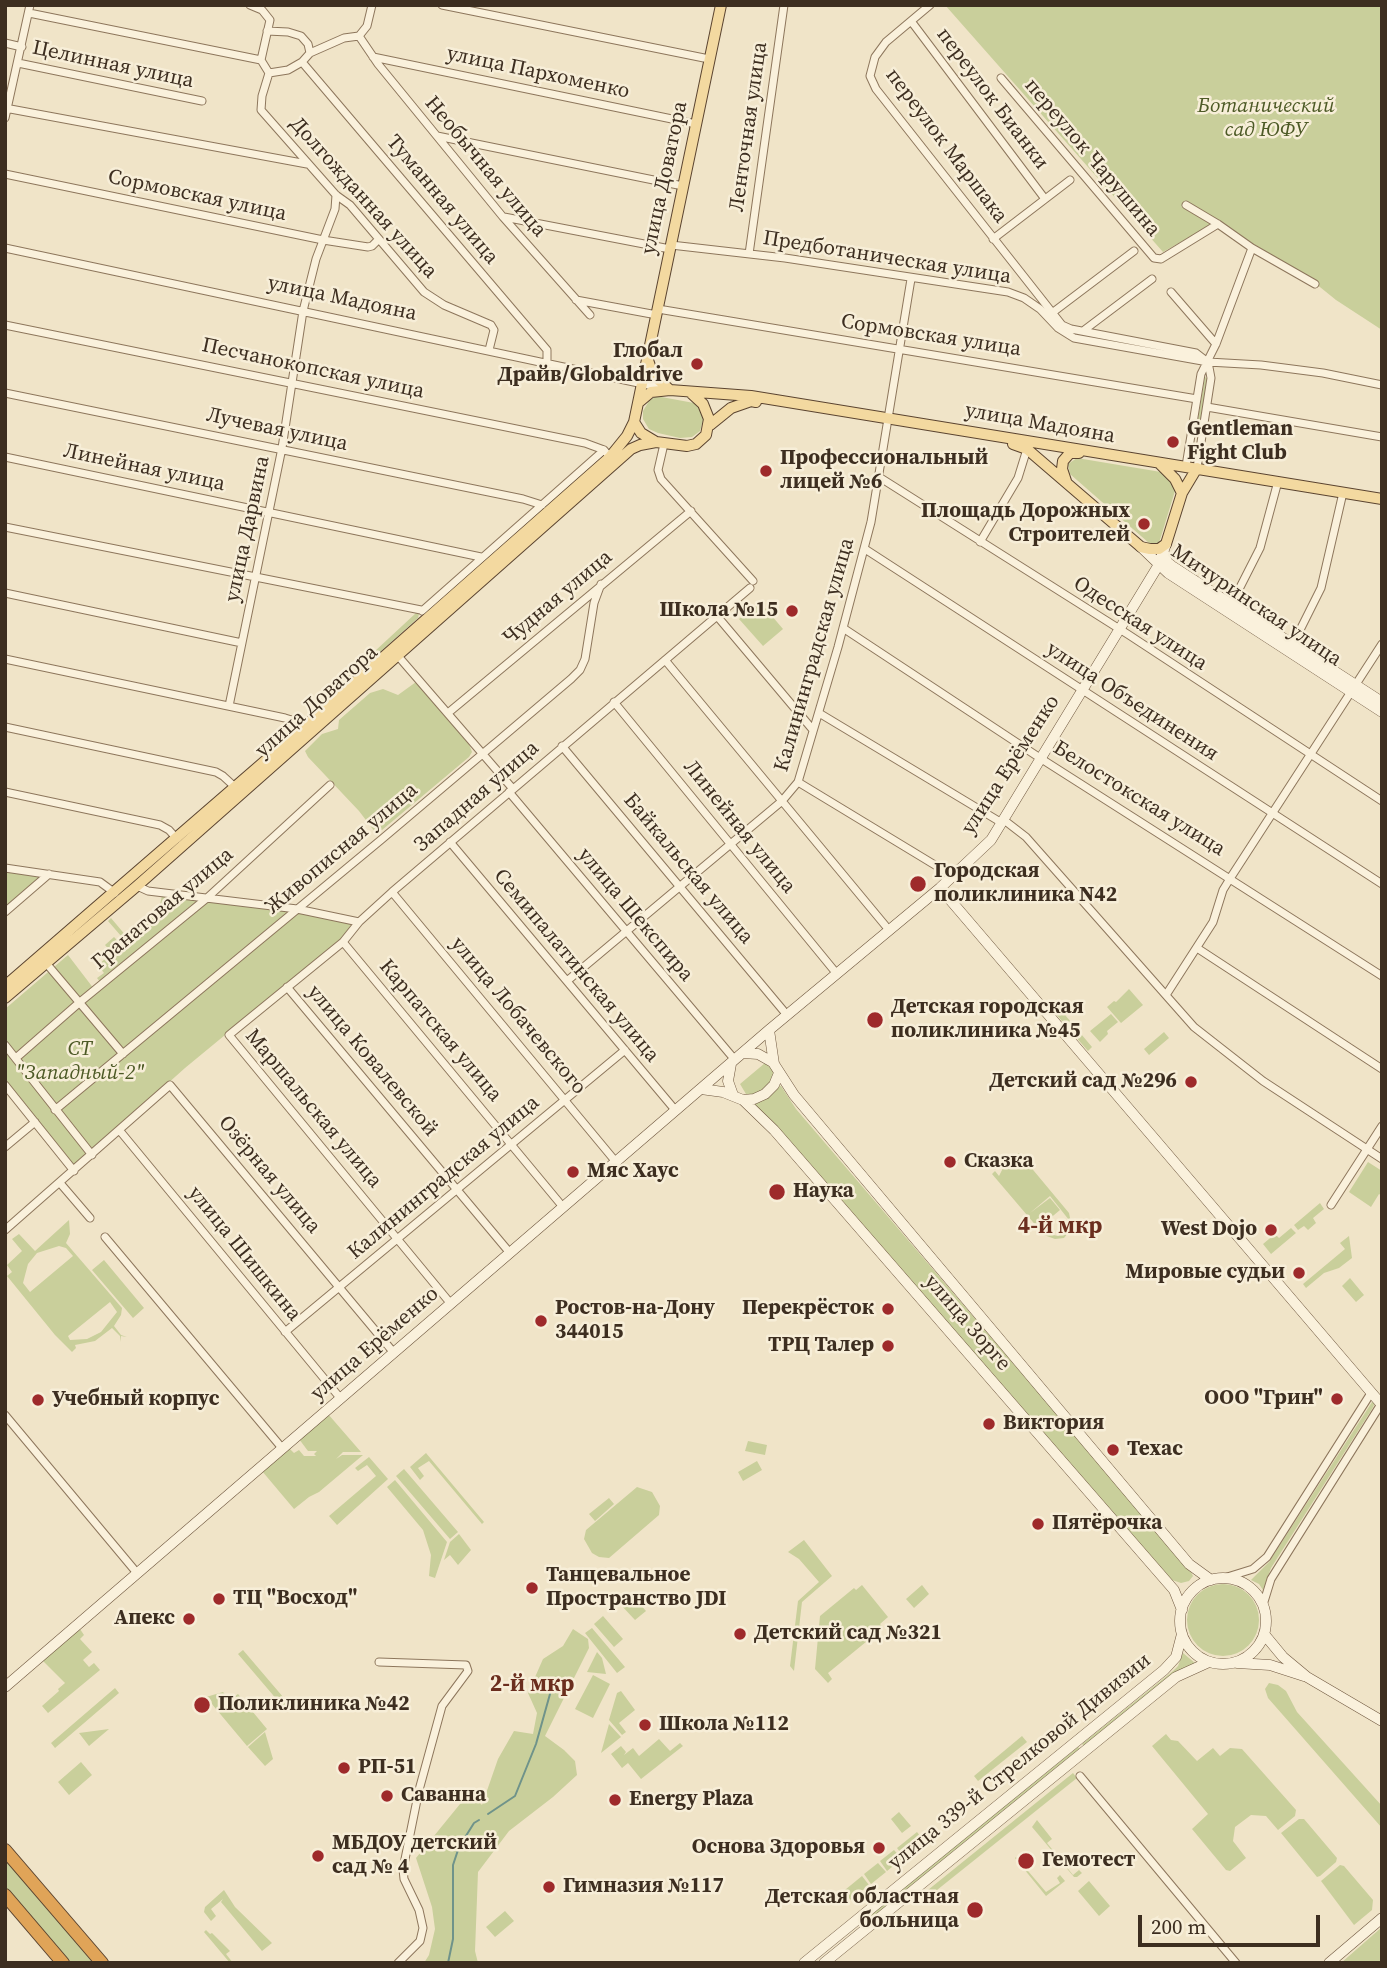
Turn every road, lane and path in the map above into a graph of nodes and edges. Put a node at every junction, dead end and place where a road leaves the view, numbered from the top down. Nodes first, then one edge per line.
1 (250, 5) edge
2 (372, 5) edge
3 (442, 5) edge
4 (721, 5) edge
5 (784, 5) edge
6 (930, 5) edge
7 (29, 9) edge
8 (911, 21) junction
9 (267, 32) junction
10 (359, 36) junction
11 (5, 43) edge
12 (22, 47) junction
13 (310, 53) junction
14 (372, 57) junction
15 (709, 59) junction
16 (261, 60) junction
17 (302, 62) junction
18 (18, 63) junction
19 (270, 73) junction
20 (1001, 78) dead end
21 (202, 101) dead end
22 (6, 108) edge
23 (5, 118) edge
24 (696, 124) junction
25 (436, 135) junction
26 (307, 164) junction
27 (5, 174) edge
28 (1070, 180) dead end
29 (683, 186) junction
30 (336, 195) junction
31 (1045, 199) junction
32 (1186, 205) dead end
33 (503, 217) junction
34 (1218, 224) junction
35 (379, 239) junction
36 (993, 239) junction
37 (323, 240) junction
38 (671, 247) junction
39 (5, 248) edge
40 (1252, 248) junction
41 (1134, 251) dead end
42 (749, 254) junction
43 (911, 279) junction
44 (1152, 279) dead end
45 (1315, 284) dead end
46 (1171, 292) dead end
47 (575, 300) junction
48 (303, 310) junction
49 (657, 312) junction
50 (1052, 313) junction
51 (590, 315) dead end
52 (5, 325) edge
53 (1083, 331) junction
54 (1216, 345) junction
55 (900, 348) junction
56 (489, 350) junction
57 (647, 358) junction
58 (1208, 362) junction
59 (547, 363) junction
60 (292, 382) junction
61 (641, 384) junction
62 (1382, 385) edge
63 (670, 390) junction
64 (690, 392) junction
65 (5, 393) edge
66 (1197, 399) junction
67 (637, 405) junction
68 (1207, 407) junction
69 (888, 421) junction
70 (634, 422) junction
71 (710, 425) junction
72 (1382, 437) edge
73 (660, 443) junction
74 (1022, 447) junction
75 (282, 449) junction
76 (607, 453) junction
77 (1102, 454) junction
78 (5, 457) edge
79 (1159, 463) junction
80 (1191, 467) junction
81 (879, 477) junction
82 (1067, 482) junction
83 (1277, 485) junction
84 (1182, 493) junction
85 (1342, 497) junction
86 (1382, 502) edge
87 (542, 505) junction
88 (691, 511) junction
89 (268, 512) junction
90 (5, 527) edge
91 (980, 542) junction
92 (1141, 547) junction
93 (865, 549) junction
94 (1165, 549) junction
95 (481, 557) junction
96 (1158, 566) junction
97 (256, 576) junction
98 (1151, 577) junction
99 (601, 583) junction
100 (5, 593) edge
101 (1231, 605) junction
102 (424, 614) junction
103 (717, 616) junction
104 (843, 628) junction
105 (1119, 630) junction
106 (242, 643) junction
107 (1382, 644) edge
108 (1293, 645) junction
109 (398, 656) junction
110 (5, 659) edge
111 (665, 660) junction
112 (1353, 689) junction
113 (1083, 691) junction
114 (614, 702) junction
115 (1382, 702) edge
116 (229, 706) junction
117 (1382, 712) edge
118 (448, 713) junction
119 (819, 713) junction
120 (5, 727) edge
121 (303, 729) junction
122 (813, 730) junction
123 (562, 747) junction
124 (484, 754) junction
125 (1311, 756) junction
126 (1040, 758) junction
127 (798, 782) junction
128 (330, 785) dead end
129 (236, 788) junction
130 (511, 790) junction
131 (5, 792) edge
132 (782, 801) junction
133 (1382, 801) edge
134 (1273, 814) junction
135 (1003, 822) junction
136 (178, 839) junction
137 (450, 842) junction
138 (731, 844) junction
139 (5, 868) edge
140 (49, 874) junction
141 (953, 876) junction
142 (1231, 877) junction
143 (1382, 884) edge
144 (137, 886) junction
145 (681, 887) junction
146 (940, 888) junction
147 (392, 892) junction
148 (116, 893) junction
149 (207, 898) junction
150 (297, 909) junction
151 (5, 912) edge
152 (359, 922) junction
153 (890, 930) junction
154 (625, 933) junction
155 (343, 942) junction
156 (1197, 948) junction
157 (46, 963) junction
158 (837, 974) junction
159 (1382, 976) edge
160 (567, 981) junction
161 (5, 986) edge
162 (287, 987) junction
163 (1166, 995) junction
164 (5, 998) edge
165 (80, 1002) junction
166 (787, 1015) junction
167 (769, 1030) junction
168 (229, 1035) joint
169 (5, 1045) edge
170 (625, 1051) junction
171 (123, 1054) junction
172 (16, 1058) junction
173 (736, 1059) junction
174 (777, 1068) junction
175 (1382, 1069) edge
176 (5, 1085) edge
177 (701, 1089) junction
178 (738, 1098) junction
179 (566, 1100) junction
180 (55, 1110) junction
181 (676, 1111) junction
182 (35, 1122) junction
183 (1382, 1126) edge
184 (120, 1131) junction
185 (511, 1145) junction
186 (5, 1147) edge
187 (1366, 1149) junction
188 (92, 1155) junction
189 (1382, 1159) edge
190 (616, 1162) junction
191 (74, 1171) junction
192 (60, 1184) junction
193 (457, 1189) junction
194 (1331, 1205) dead end
195 (563, 1207) junction
196 (90, 1218) dead end
197 (5, 1230) edge
198 (105, 1237) dead end
199 (397, 1239) junction
200 (510, 1253) junction
201 (340, 1287) junction
202 (451, 1304) junction
203 (285, 1332) junction
204 (394, 1353) junction
205 (1371, 1394) junction
206 (341, 1399) junction
207 (1381, 1405) edge
208 (5, 1415) edge
209 (282, 1448) junction
210 (137, 1573) junction
211 (1224, 1578) junction
212 (1211, 1580) junction
213 (1263, 1605) junction
214 (1182, 1610) junction
215 (1182, 1634) junction
216 (1264, 1634) junction
217 (1209, 1661) junction
218 (379, 1662) dead end
219 (1233, 1663) junction
220 (1307, 1678) junction
221 (5, 1687) edge
222 (1382, 1721) edge
223 (1080, 1776) dead end
224 (5, 1850) edge
225 (5, 1895) edge
226 (1382, 1918) edge
227 (63, 1963) edge
228 (102, 1963) edge
229 (398, 1963) edge
230 (804, 1963) edge
231 (824, 1963) edge
232 (1236, 1963) edge
233 (1329, 1963) edge

1 - 9 street
2 - 10 street
3 - 15 street
4 - 15 main road, улица Доватора
5 - 42 street, Ленточная улица
6 - 8 street, переулок Маршака
7 - 12 street
7 - 16 street
8 - 31 street, переулок Бианки
8 - 36 street, переулок Маршака
9 - 13 street
9 - 16 street
10 - 13 street
10 - 14 street, Необычная улица
11 - 12 street, Целинная улица
12 - 18 street
13 - 17 street
14 - 24 street, улица Пархоменко
14 - 25 street, Необычная улица
15 - 24 main road, улица Доватора
16 - 19 street
17 - 19 street
17 - 59 street, Туманная улица
18 - 21 street, Целинная улица
18 - 22 street
19 - 26 street, Долгожданная улица
20 - 34 street, переулок Чарушина
22 - 23 street
22 - 26 street
24 - 29 main road, улица Доватора
25 - 29 street
25 - 33 street, Необычная улица
26 - 30 street, Долгожданная улица
27 - 37 street, Сормовская улица
28 - 31 street
29 - 38 main road, улица Доватора
30 - 35 street, Долгожданная улица
30 - 37 street, улица Дарвина
31 - 36 street
32 - 34 street
33 - 38 street, Предботаническая улица
33 - 47 street, Необычная улица
34 - 40 street
35 - 37 street, Сормовская улица
35 - 56 street, Долгожданная улица
36 - 50 street, переулок Маршака
37 - 48 street, улица Дарвина
38 - 42 street, Предботаническая улица
38 - 49 main road, улица Доватора
39 - 48 street, улица Мадояна
40 - 45 street
40 - 54 street
41 - 50 street
42 - 43 street, Предботаническая улица
43 - 55 street, Калининградская улица
43 - 58 street, Предботаническая улица
44 - 53 street
46 - 54 street
47 - 49 street, Сормовская улица
47 - 51 street, Необычная улица
48 - 56 street, улица Мадояна
48 - 60 street, улица Дарвина
49 - 55 street, Сормовская улица
49 - 57 main road, улица Доватора
50 - 53 street, Предботаническая улица
52 - 60 street, Песчанокопская улица
53 - 58 street, Предботаническая улица
54 - 58 street
55 - 66 street, Сормовская улица
55 - 69 street, Калининградская улица
56 - 59 street, улица Мадояна
57 - 61 main road, улица Доватора
57 - 63 main road
58 - 62 street, Предботаническая улица
58 - 66 street
58 - 68 street
59 - 61 street, улица Мадояна
60 - 75 street, улица Дарвина
60 - 76 street, Песчанокопская улица
61 - 63 street, улица Мадояна
61 - 67 main road, улица Доватора
63 - 64 main road
63 - 67 main road
64 - 69 main road, улица Мадояна
64 - 71 main road
65 - 75 street, Лучевая улица
66 - 80 street
67 - 70 main road
68 - 72 street
68 - 80 street
69 - 71 main road, улица Мадояна
69 - 74 main road, улица Мадояна
69 - 77 main road, улица Мадояна
69 - 81 street, Калининградская улица
70 - 73 main road
70 - 76 main road, улица Доватора
71 - 73 main road
73 - 88 street
73 - 109 main road, улица Доватора
74 - 82 main road, Мичуринская улица
74 - 91 street
75 - 87 street, Лучевая улица
75 - 89 street, улица Дарвина
76 - 87 street, улица Доватора
76 - 102 main road, улица Доватора
77 - 79 main road, улица Мадояна
77 - 82 main road
78 - 89 street, Линейная улица
79 - 80 main road, улица Мадояна
79 - 84 main road
80 - 84 main road, улица Ерёменко
80 - 86 main road, улица Мадояна
81 - 91 street, Одесская улица
81 - 93 street, Калининградская улица
82 - 92 main road, Мичуринская улица
83 - 84 main road, улица Мадояна
83 - 85 main road, улица Мадояна
83 - 101 street
84 - 94 main road, улица Ерёменко
85 - 86 main road, улица Мадояна
85 - 108 street
87 - 95 street, улица Доватора
88 - 99 street, Чудная улица
88 - 103 street, Западная улица
89 - 95 street, Линейная улица
89 - 97 street, улица Дарвина
90 - 97 street
91 - 105 street, Одесская улица
92 - 94 main road
92 - 96 main road, Мичуринская улица
92 - 98 main road
93 - 104 street, Калининградская улица
93 - 113 street, улица Объединения
94 - 96 main road, улица Ерёменко
94 - 101 main road, Мичуринская улица
95 - 102 street, улица Доватора
96 - 98 main road, улица Ерёменко
96 - 112 main road, Мичуринская улица
97 - 102 street
97 - 106 street, улица Дарвина
98 - 105 main road, улица Ерёменко
99 - 118 street, Чудная улица
99 - 124 street, Живописная улица
100 - 106 street
101 - 108 main road, Мичуринская улица
102 - 121 main road, улица Доватора
103 - 111 street, Западная улица
103 - 122 street
104 - 119 street, Калининградская улица
104 - 126 street, Белостокская улица
105 - 113 main road, улица Ерёменко
105 - 125 street, Одесская улица
106 - 116 street, улица Дарвина
107 - 112 street
108 - 112 main road, Мичуринская улица
109 - 118 street, улица Шекспира
109 - 144 main road, улица Доватора
110 - 116 street
111 - 114 street, Западная улица
111 - 132 street
112 - 115 main road, Мичуринская улица
112 - 117 main road, Мичуринская улица
112 - 125 street
113 - 126 main road, улица Ерёменко
113 - 134 street, улица Объединения
114 - 123 street, Западная улица
114 - 138 street, Линейная улица
116 - 121 street
118 - 124 street, улица Шекспира
119 - 122 street, Калининградская улица
119 - 135 street
120 - 129 street
121 - 129 main road, улица Доватора
122 - 127 street, Калининградская улица
123 - 130 street, Западная улица
123 - 145 street, Байкальская улица
124 - 130 street, улица Шекспира
124 - 150 street, Живописная улица
125 - 133 street, Одесская улица
125 - 134 street
126 - 135 main road, улица Ерёменко
126 - 142 street, Белостокская улица
127 - 132 street, Калининградская улица
127 - 141 street
128 - 149 street, Гранатовая улица
129 - 136 main road, улица Доватора
130 - 137 street, Западная улица
130 - 154 street, улица Шекспира
131 - 136 street
132 - 138 street, Калининградская улица
132 - 153 street
134 - 142 street
134 - 143 street, улица Объединения
135 - 141 main road, улица Ерёменко
135 - 163 street
136 - 148 main road, улица Доватора
137 - 147 street, Западная улица
137 - 160 street, Семипалатинская улица
138 - 145 street, Калининградская улица
138 - 158 street, Линейная улица
139 - 140 street
140 - 148 street
140 - 151 street
141 - 146 main road, улица Ерёменко
142 - 156 street
142 - 159 street, Белостокская улица
144 - 149 street
144 - 157 main road, улица Доватора
145 - 154 street, Калининградская улица
145 - 166 street, Байкальская улица
146 - 153 main road, улица Ерёменко
146 - 205 main road
147 - 152 street, Западная улица
147 - 179 street, улица Лобачевского
148 - 161 main road, улица Доватора
149 - 150 street
149 - 165 street, Гранатовая улица
150 - 152 street
150 - 171 street, Живописная улица
152 - 155 street, Западная улица
153 - 158 main road, улица Ерёменко
154 - 160 street, Калининградская улица
154 - 173 street, улица Шекспира
155 - 162 street, Западная улица
155 - 185 street, Карпатская улица
156 - 163 street
156 - 175 street
157 - 164 main road, улица Доватора
157 - 165 street
158 - 166 main road, улица Ерёменко
160 - 170 street, Семипалатинская улица
162 - 168 street, Западная улица
162 - 193 street, улица Ковалевской
163 - 187 street
165 - 171 street
165 - 172 street, Гранатовая улица
166 - 167 main road, улица Ерёменко
167 - 173 main road, улица Ерёменко
167 - 174 main road
168 - 199 street, Маршальская улица
169 - 172 street
170 - 179 street, Калининградская улица
170 - 181 street, Семипалатинская улица
171 - 180 street, Живописная улица
172 - 180 street
173 - 174 main road
173 - 177 main road, улица Ерёменко
173 - 178 main road
174 - 178 main road
174 - 212 main road, улица Зорге
176 - 182 street
177 - 178 main road
177 - 181 main road, улица Ерёменко
178 - 214 main road, улица Зорге
179 - 185 street, Калининградская улица
179 - 190 street, улица Лобачевского
180 - 188 street
181 - 190 main road, улица Ерёменко
182 - 186 street
182 - 191 street
183 - 187 street
184 - 188 street
184 - 201 street, Озёрная улица
184 - 203 street, улица Шишкина
185 - 193 street, Калининградская улица
185 - 195 street, Карпатская улица
187 - 189 street
187 - 194 street
188 - 191 street
190 - 195 main road, улица Ерёменко
191 - 192 street
192 - 196 street
192 - 197 street
193 - 199 street, Калининградская улица
193 - 200 street, улица Ковалевской
195 - 200 main road, улица Ерёменко
198 - 209 street
199 - 201 street, Калининградская улица
199 - 202 street, Маршальская улица
200 - 202 main road, улица Ерёменко
201 - 203 street, Калининградская улица
201 - 204 street, Озёрная улица
202 - 204 main road, улица Ерёменко
203 - 206 street, улица Шишкина
204 - 206 main road, улица Ерёменко
205 - 207 main road
205 - 211 street
206 - 209 main road, улица Ерёменко
207 - 213 street
208 - 210 street
209 - 210 main road, улица Ерёменко
210 - 221 main road, улица Ерёменко
211 - 212 main road
211 - 213 main road
212 - 214 main road
213 - 216 main road
214 - 215 main road
215 - 217 main road
215 - 230 main road, улица 339-й Стрелковой Дивизии
216 - 219 main road
216 - 220 main road
217 - 219 main road
217 - 231 main road, улица 339-й Стрелковой Дивизии
218 - 229 street
219 - 220 main road
220 - 222 main road
223 - 232 street
224 - 228 highway
225 - 227 highway
226 - 233 main road

